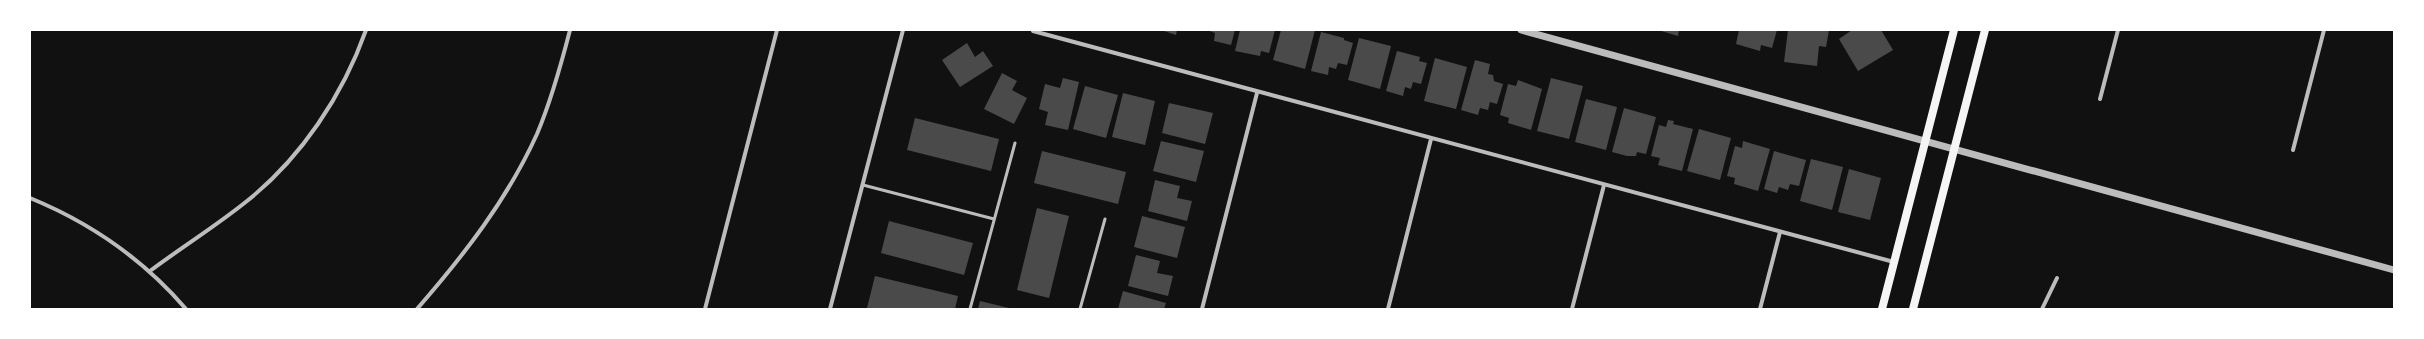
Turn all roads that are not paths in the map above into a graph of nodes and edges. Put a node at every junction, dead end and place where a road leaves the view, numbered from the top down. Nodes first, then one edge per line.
1 (366, 30) edge
2 (570, 30) edge
3 (777, 30) edge
4 (903, 30) edge
5 (1521, 30) edge
6 (1954, 30) edge
7 (1985, 30) edge
8 (2118, 30) edge
9 (2324, 30) edge
10 (1033, 32) dead end
11 (1257, 93) junction
12 (2100, 99) dead end
13 (1431, 139) junction
14 (1925, 140) junction
15 (1015, 143) dead end
16 (1955, 148) junction
17 (2293, 150) dead end
18 (863, 185) junction
19 (1604, 185) junction
20 (30, 198) edge
21 (994, 219) junction
22 (1105, 219) dead end
23 (1780, 232) junction
24 (1894, 262) junction
25 (2394, 270) edge
26 (150, 271) junction
27 (2057, 278) dead end
28 (186, 309) edge
29 (417, 309) edge
30 (705, 309) edge
31 (830, 309) edge
32 (970, 309) edge
33 (1080, 309) edge
34 (1202, 309) edge
35 (1388, 309) edge
36 (1572, 309) edge
37 (1760, 309) edge
38 (1882, 309) edge
39 (1914, 309) edge
40 (2042, 309) edge

1 - 26 street
2 - 29 street
3 - 30 street
4 - 18 street
5 - 14 street
6 - 14 main road
7 - 16 main road
8 - 12 street
9 - 17 street
10 - 11 street
11 - 13 street
11 - 34 street
13 - 19 street
13 - 35 street
14 - 16 street
14 - 24 main road
15 - 21 lane
16 - 25 street
16 - 39 main road
18 - 21 lane
18 - 31 street
19 - 23 street
19 - 36 street
20 - 26 street
21 - 32 lane
22 - 33 lane
23 - 24 street
23 - 37 street
24 - 38 main road
26 - 28 street
27 - 40 street

